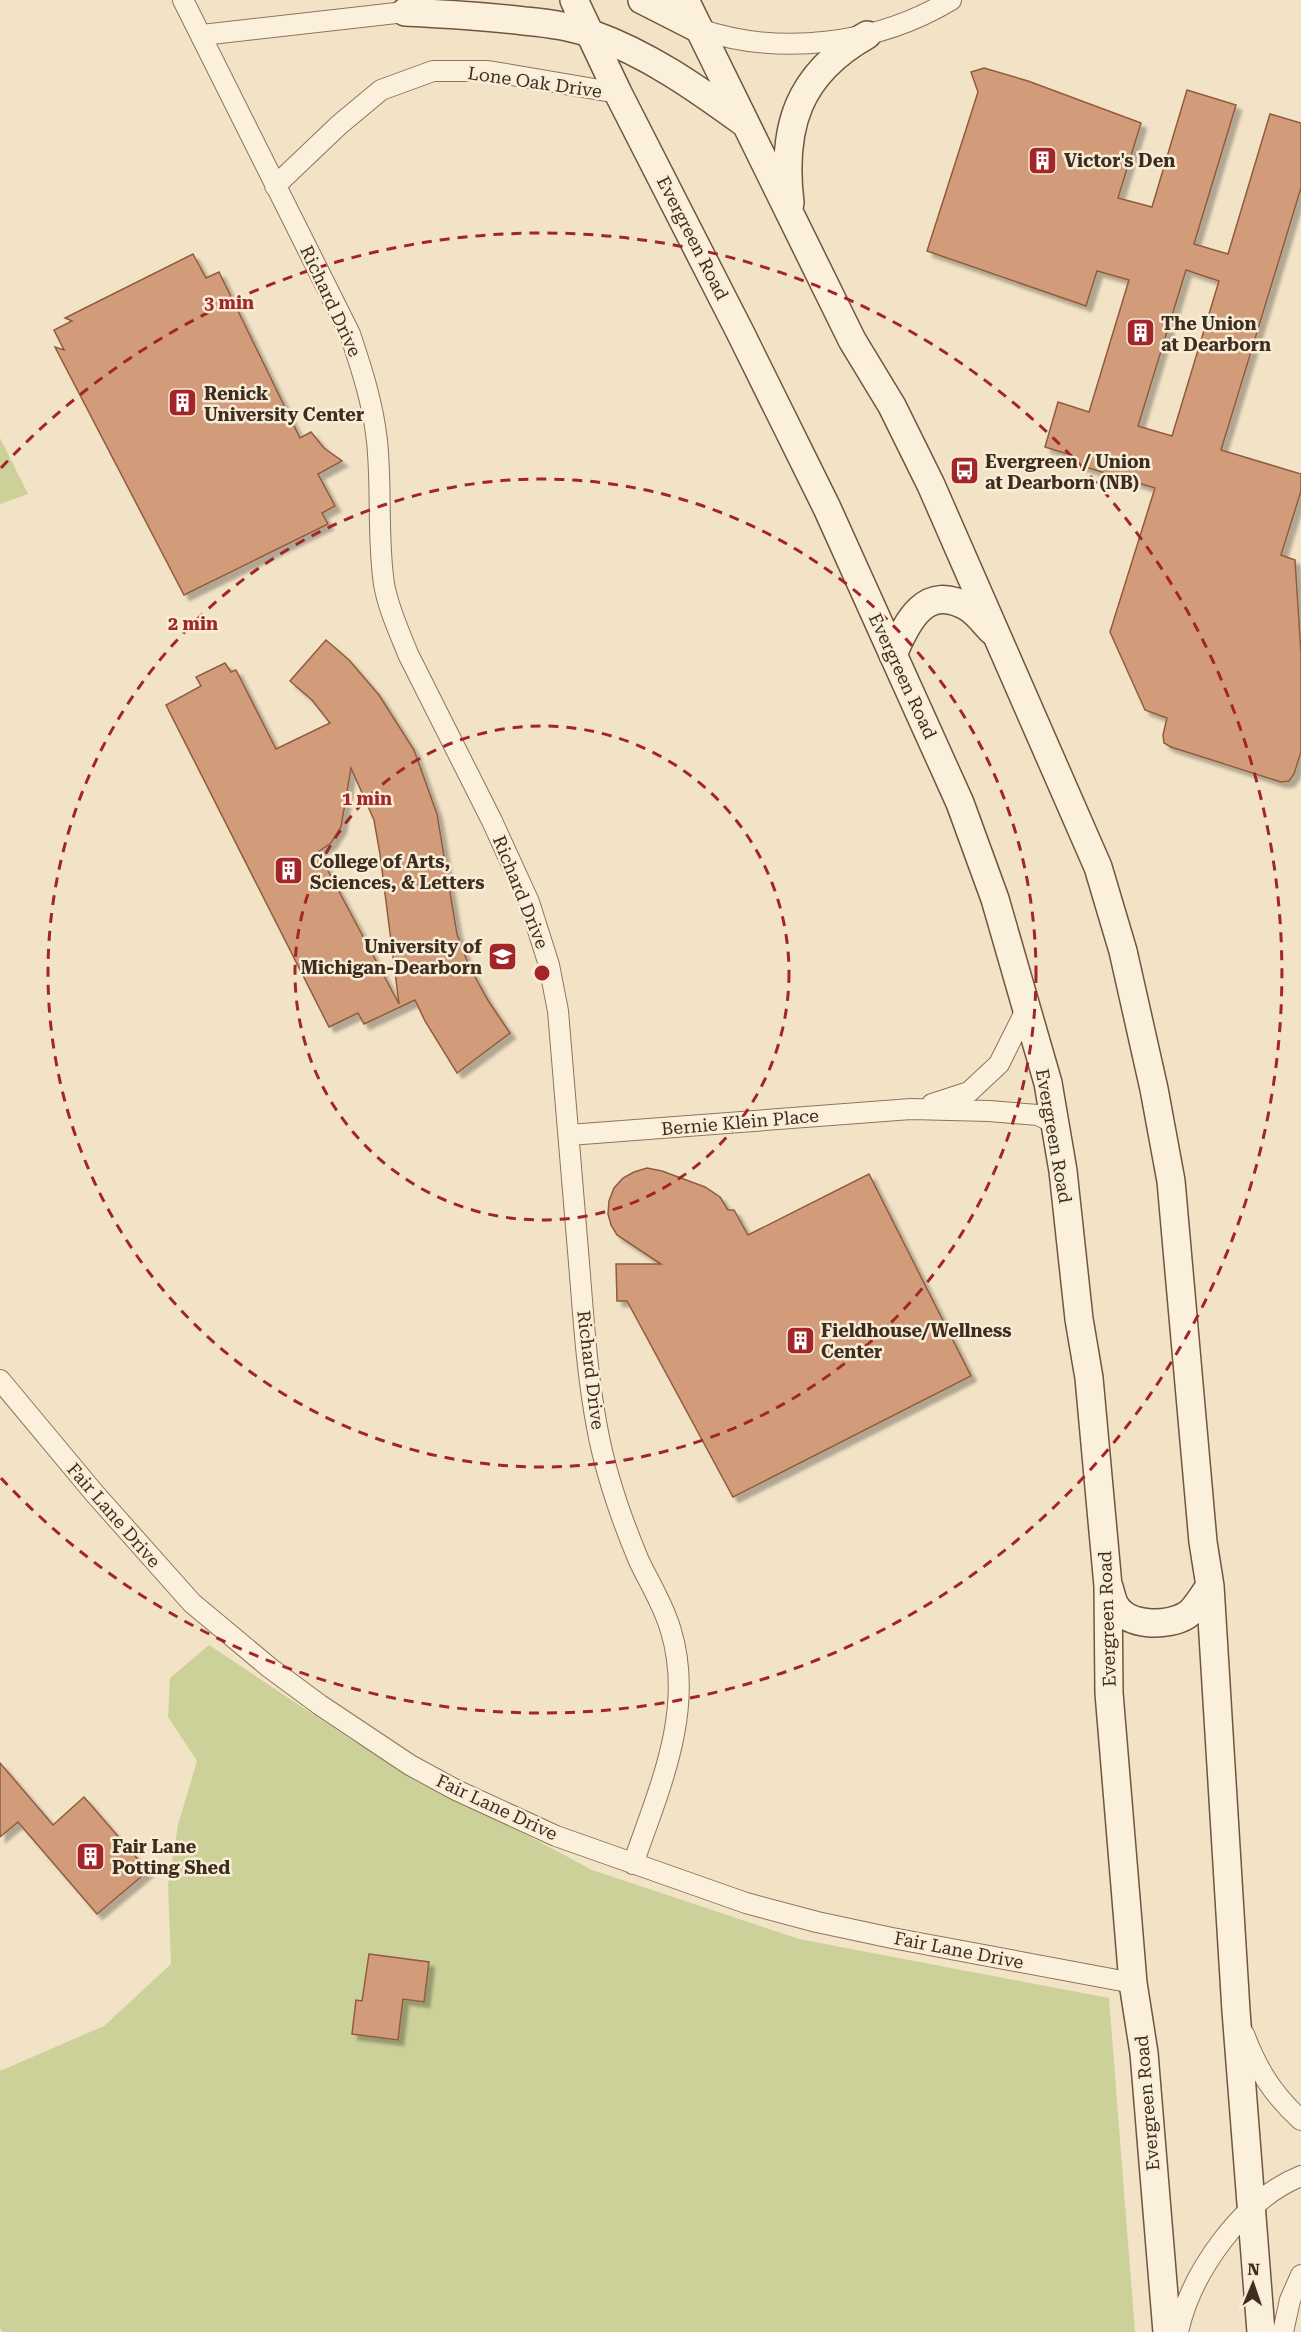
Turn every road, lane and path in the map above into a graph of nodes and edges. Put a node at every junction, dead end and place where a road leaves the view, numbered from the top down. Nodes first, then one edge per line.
1 (183, 0) edge
2 (430, 0) edge
3 (574, 0) edge
4 (642, 0) edge
5 (685, 0) edge
6 (951, 0) edge
7 (405, 12) junction
8 (699, 29) junction
9 (590, 33) junction
10 (202, 35) junction
11 (867, 35) junction
12 (618, 93) junction
13 (746, 124) junction
14 (275, 186) junction
15 (792, 220) junction
16 (999, 639) junction
17 (893, 655) junction
18 (1026, 1010) junction
19 (911, 1109) junction
20 (1056, 1124) junction
21 (569, 1136) junction
22 (0, 1380) edge
23 (1108, 1586) junction
24 (1210, 1586) junction
25 (633, 1864) junction
26 (1133, 1983) junction
27 (1236, 2011) junction
28 (1301, 2120) edge
29 (1301, 2176) edge
30 (1251, 2208) junction
31 (1301, 2275) edge
32 (1167, 2332) edge
33 (1178, 2332) edge
34 (1262, 2332) edge
35 (1283, 2332) edge

1 - 10 street, Richard Drive
2 - 7 street
3 - 9 street, Evergreen Road
4 - 8 street
5 - 8 street
6 - 11 street
7 - 9 street
7 - 10 street
8 - 11 street
8 - 13 street
9 - 12 street, Evergreen Road
9 - 13 street
10 - 14 street, Richard Drive
11 - 15 street
12 - 14 street, Lone Oak Drive
12 - 17 street, Evergreen Road
13 - 15 street
14 - 21 street, Richard Drive
15 - 16 street
16 - 17 street
16 - 24 street
17 - 18 street, Evergreen Road
18 - 19 street, Bernie Klein Place
18 - 20 street, Evergreen Road
19 - 20 street, Bernie Klein Place
19 - 21 street, Bernie Klein Place
20 - 23 street, Evergreen Road
21 - 25 street, Richard Drive
22 - 25 street, Fair Lane Drive
23 - 24 street
23 - 26 street, Evergreen Road
24 - 27 street
25 - 26 street, Fair Lane Drive
26 - 32 street, Evergreen Road
27 - 28 street
27 - 30 street
29 - 30 street
30 - 33 street
30 - 34 street
31 - 35 street

